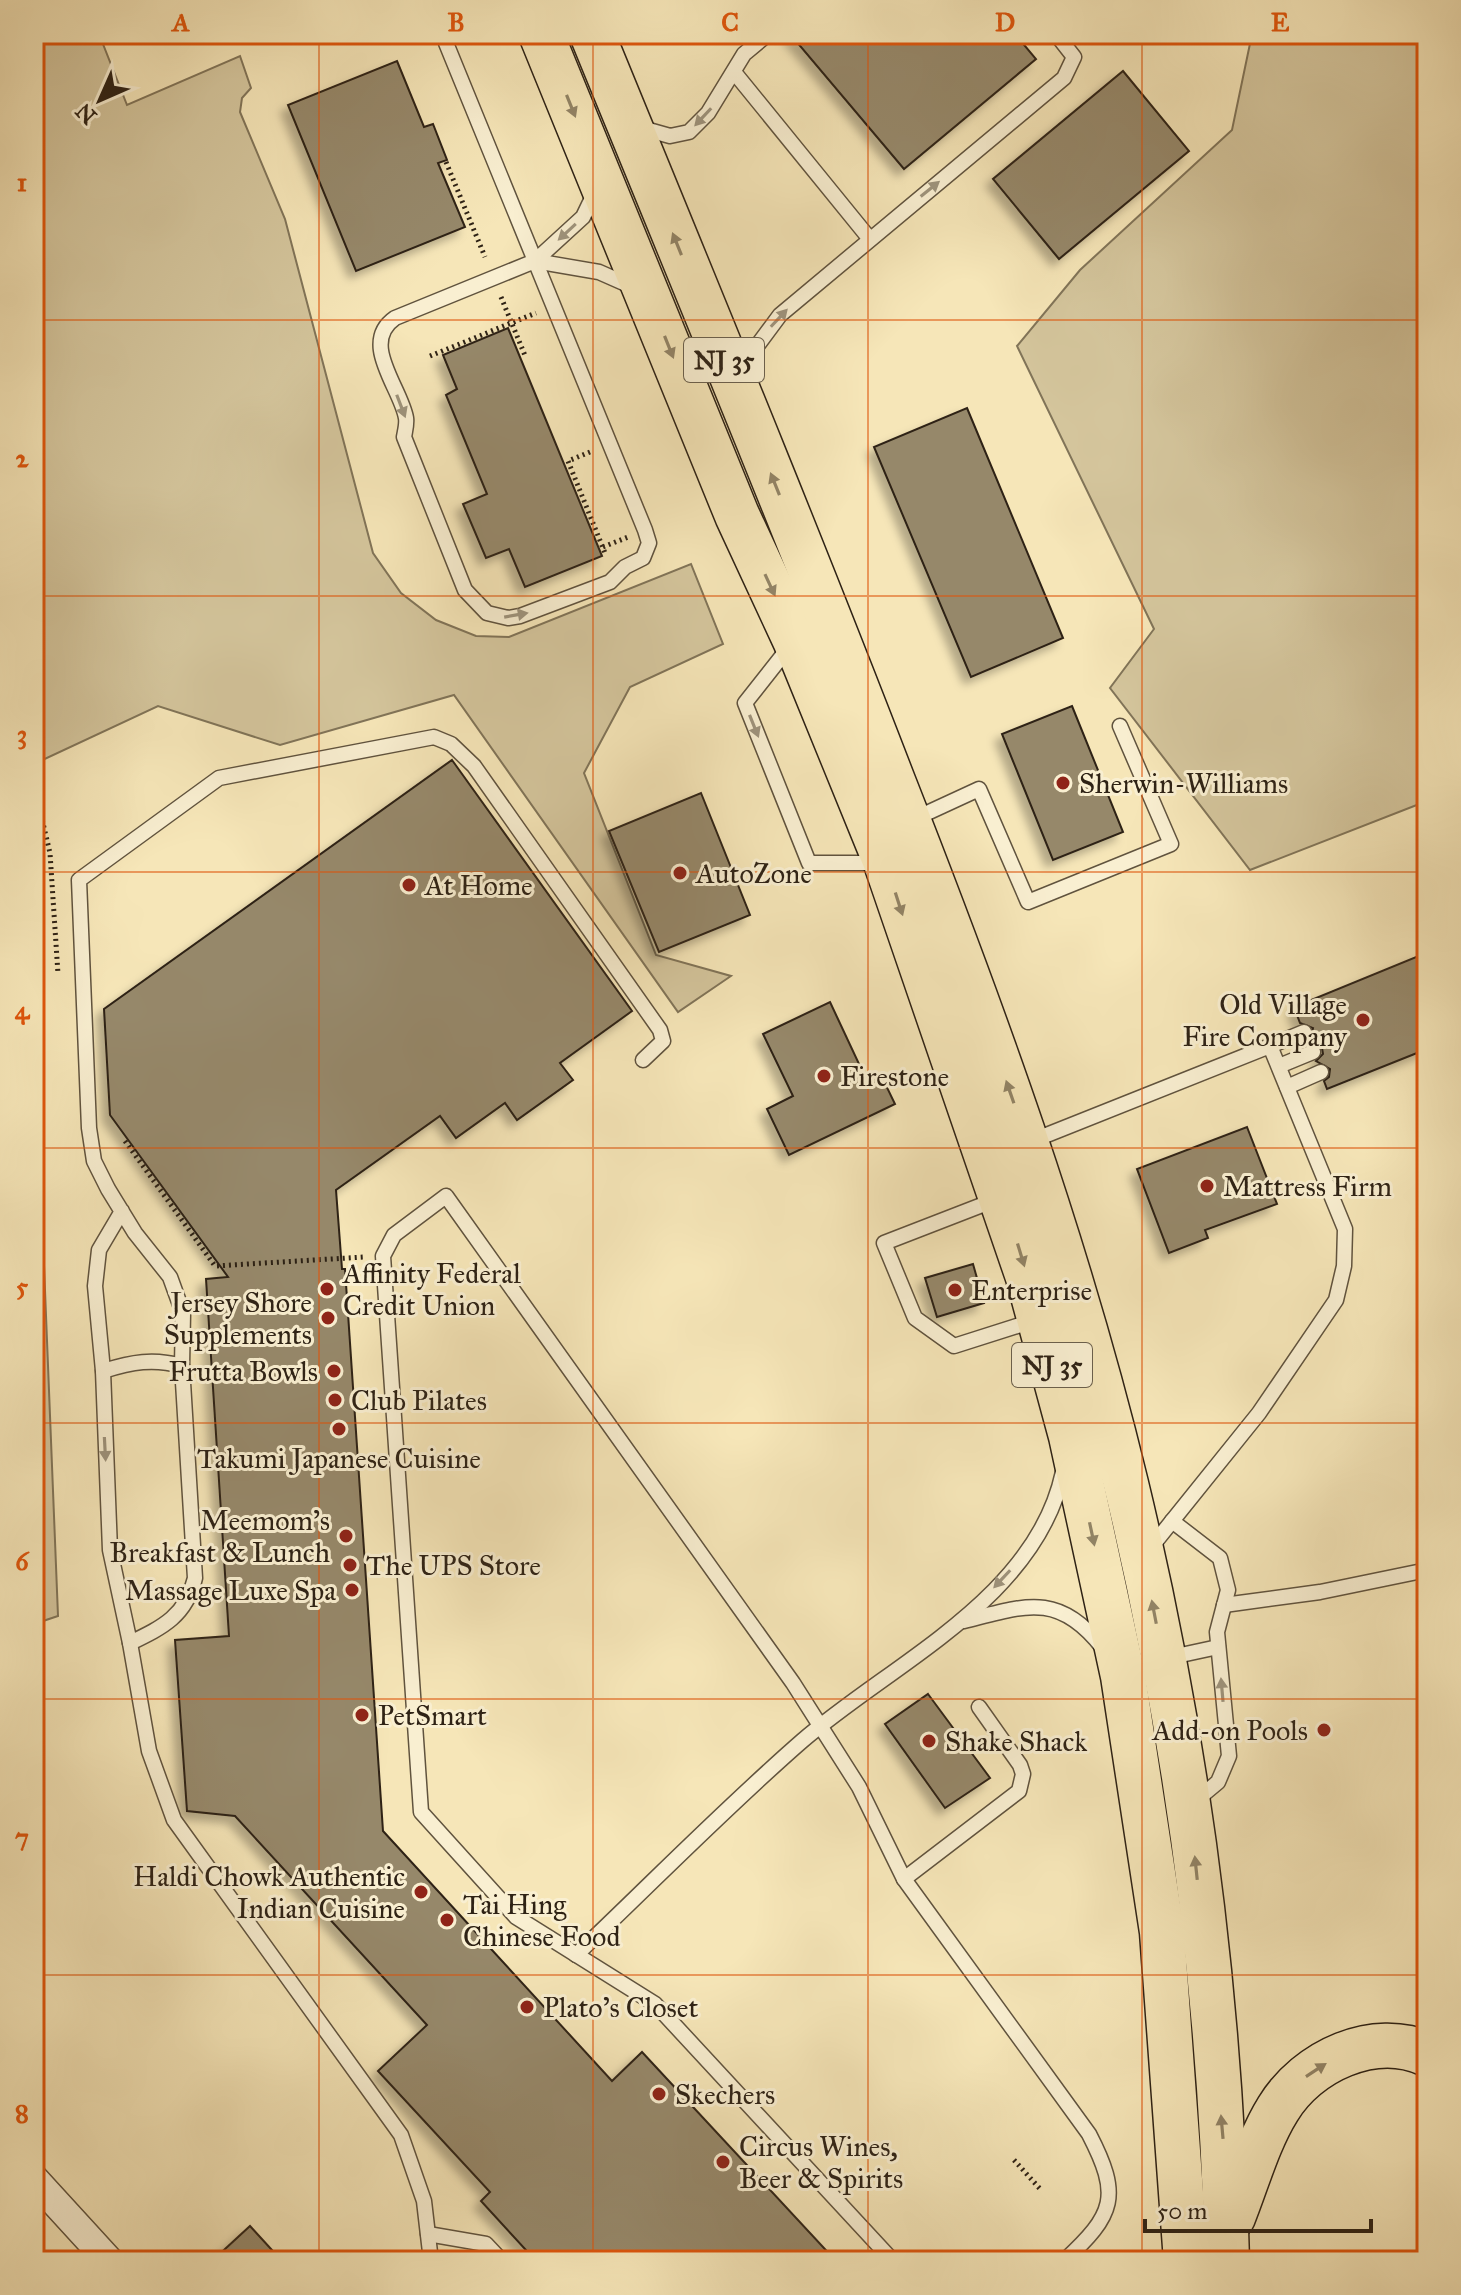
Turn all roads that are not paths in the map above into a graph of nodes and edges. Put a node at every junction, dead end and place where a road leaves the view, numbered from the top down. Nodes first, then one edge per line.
1 (541, 34) edge
2 (592, 34) edge
3 (768, 34) edge
4 (1064, 37) edge
5 (446, 43) dead end
6 (734, 72) junction
7 (629, 124) junction
8 (594, 164) junction
9 (869, 238) junction
10 (535, 261) junction
11 (648, 296) junction
12 (733, 380) junction
13 (795, 640) junction
14 (1120, 726) dead end
15 (910, 821) junction
16 (886, 863) junction
17 (1304, 1032) dead end
18 (1270, 1046) junction
19 (1313, 1052) dead end
20 (643, 1060) dead end
21 (1279, 1066) junction
22 (1321, 1072) dead end
23 (1287, 1087) junction
24 (1007, 1159) junction
25 (122, 1211) junction
26 (1040, 1319) junction
27 (182, 1366) junction
28 (103, 1371) junction
29 (1071, 1436) junction
30 (1172, 1521) junction
31 (1143, 1558) junction
32 (1427, 1570) edge
33 (1224, 1605) junction
34 (963, 1621) junction
35 (130, 1643) junction
36 (1218, 1647) junction
37 (1163, 1659) junction
38 (1123, 1676) junction
39 (979, 1707) dead end
40 (822, 1724) junction
41 (1188, 1808) junction
42 (904, 1879) junction
43 (576, 1955) junction
44 (1427, 2054) edge
45 (34, 2179) edge
46 (428, 2234) junction
47 (1226, 2248) edge
48 (109, 2261) edge
49 (431, 2261) edge
50 (502, 2261) edge
51 (893, 2261) edge
52 (1064, 2261) edge
53 (1186, 2261) edge

1 -> 8 highway, NJ 35
2 - 7 highway, NJ 35
3 - 6 lane
9 -> 4 lane
5 - 10 lane
6 -> 7 lane
6 - 9 lane
12 -> 7 highway, NJ 35
8 -> 10 lane
8 - 11 highway, NJ 35
12 -> 9 lane
10 -> 10 lane
10 - 11 lane
11 -> 13 highway, NJ 35
15 -> 12 highway, NJ 35
13 - 16 highway, NJ 35
13 -> 16 lane
14 - 15 lane
24 -> 15 highway, NJ 35
16 -> 24 highway, NJ 35
17 - 18 lane
18 - 21 lane
18 - 24 lane
19 - 21 lane
20 - 25 lane
21 - 23 lane
22 - 23 lane
23 - 30 lane
24 -> 26 highway, NJ 35
24 - 26 lane
24 - 31 highway, NJ 35
25 - 27 lane
25 - 28 lane
26 - 29 highway, NJ 35
27 - 28 lane
27 - 35 lane
28 -> 35 lane
29 -> 34 lane
29 -> 38 highway, NJ 35
30 - 31 lane
30 - 33 lane
37 -> 31 highway, NJ 35
32 - 33 lane
33 - 36 lane
34 - 38 lane
34 - 40 lane
35 - 46 lane
36 - 37 lane
41 -> 36 lane
37 - 41 highway, NJ 35
38 - 53 highway, NJ 35
39 - 42 lane
40 - 42 lane
40 - 43 lane
40 - 43 lane
47 -> 41 highway, NJ 35
42 - 52 lane
43 - 51 lane
47 -> 44 highway
45 - 48 street
46 - 49 lane
46 - 50 lane

